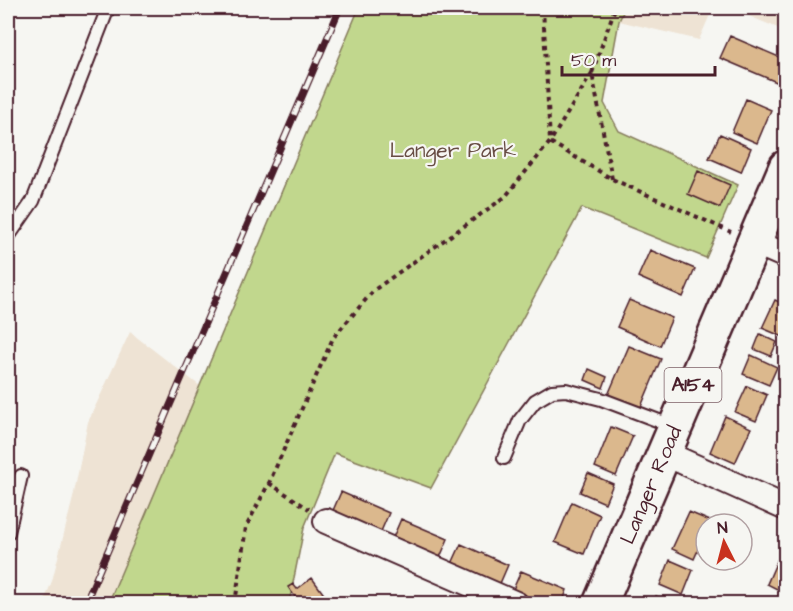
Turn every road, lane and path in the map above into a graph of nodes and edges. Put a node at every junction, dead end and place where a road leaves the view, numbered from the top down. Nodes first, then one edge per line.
1 (108, 8) edge
2 (543, 8) edge
3 (615, 8) edge
4 (591, 73) junction
5 (550, 142) junction
6 (786, 167) edge
7 (612, 179) junction
8 (8, 237) edge
9 (754, 242) junction
10 (786, 256) edge
11 (669, 440) junction
12 (504, 458) dead end
13 (21, 476) dead end
14 (269, 483) junction
15 (786, 508) edge
16 (326, 521) joint
17 (8, 532) edge
18 (235, 603) edge
19 (516, 603) edge
20 (600, 603) edge

1 - 8 lane
2 - 5 path
3 - 4 path
4 - 5 path
4 - 7 path
5 - 7 path
5 - 14 path
6 - 9 main road, Langer Road / A154
7 - 9 path
9 - 10 street
9 - 11 main road, Langer Road / A154
11 - 12 lane
11 - 15 street
11 - 20 main road, Langer Road / A154
13 - 17 lane
14 - 16 path
14 - 18 path
16 - 19 street

